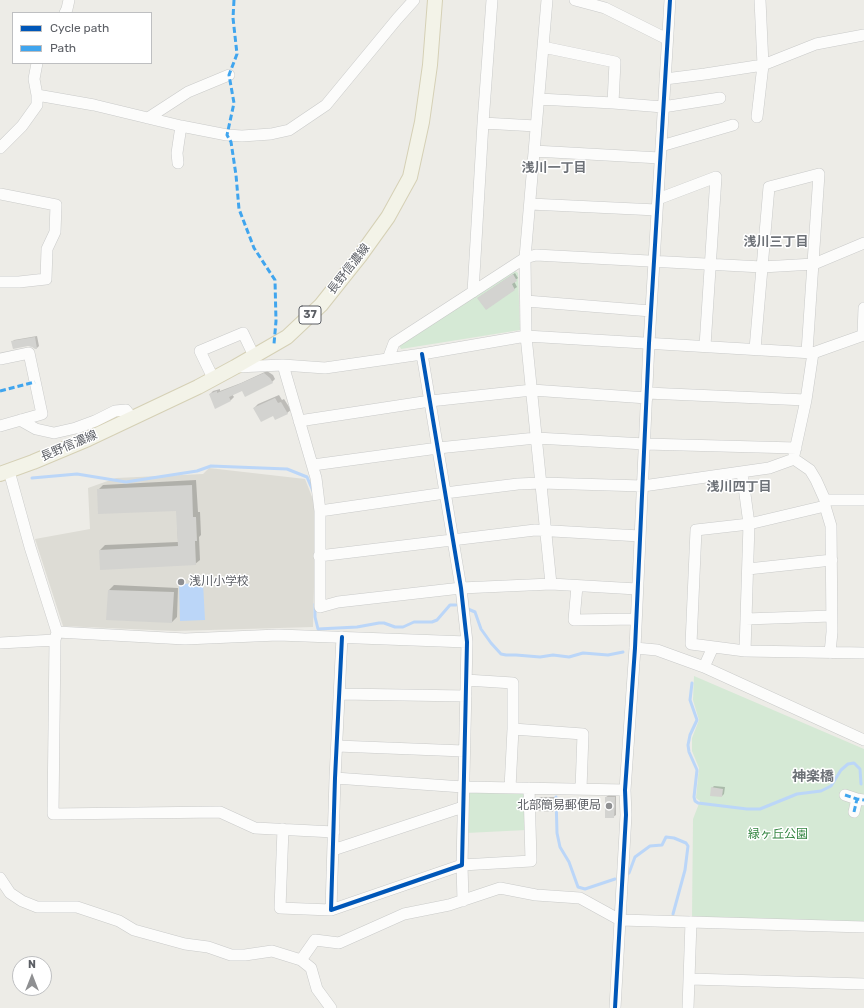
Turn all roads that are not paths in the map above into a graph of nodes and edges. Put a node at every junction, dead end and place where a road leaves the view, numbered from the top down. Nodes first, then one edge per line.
1 (69, 0) edge
2 (414, 0) edge
3 (435, 0) edge
4 (492, 0) edge
5 (547, 0) edge
6 (575, 0) edge
7 (670, 0) edge
8 (760, 0) edge
9 (66, 12) edge
10 (864, 35) edge
11 (668, 39) junction
12 (543, 47) junction
13 (37, 64) edge
14 (763, 65) junction
15 (229, 76) dead end
16 (665, 79) junction
17 (37, 95) junction
18 (720, 98) dead end
19 (539, 99) junction
20 (613, 103) junction
21 (663, 107) junction
22 (757, 117) dead end
23 (148, 118) junction
24 (483, 123) junction
25 (733, 125) dead end
26 (181, 126) junction
27 (536, 126) junction
28 (661, 146) junction
29 (0, 148) edge
30 (534, 151) junction
31 (660, 158) junction
32 (178, 163) dead end
33 (0, 194) edge
34 (658, 199) junction
35 (530, 204) junction
36 (657, 210) junction
37 (864, 243) edge
38 (525, 258) junction
39 (654, 261) junction
40 (710, 264) junction
41 (814, 264) junction
42 (762, 267) junction
43 (0, 281) edge
44 (474, 292) junction
45 (526, 301) junction
46 (864, 308) edge
47 (651, 311) junction
48 (863, 335) edge
49 (526, 336) junction
50 (649, 343) junction
51 (705, 346) junction
52 (755, 349) junction
53 (810, 353) junction
54 (422, 354) junction
55 (254, 356) junction
56 (388, 358) junction
57 (0, 359) edge
58 (283, 365) junction
59 (235, 367) junction
60 (214, 378) junction
61 (532, 390) junction
62 (647, 395) junction
63 (806, 400) junction
64 (430, 401) junction
65 (132, 418) junction
66 (20, 420) junction
67 (299, 421) junction
68 (0, 426) edge
69 (536, 438) junction
70 (645, 444) junction
71 (438, 448) junction
72 (796, 448) junction
73 (794, 459) junction
74 (313, 466) junction
75 (4, 472) edge
76 (742, 472) junction
77 (541, 483) junction
78 (643, 486) junction
79 (445, 493) junction
80 (864, 500) edge
81 (825, 503) junction
82 (320, 511) junction
83 (749, 524) junction
84 (546, 531) junction
85 (640, 536) junction
86 (453, 539) junction
87 (319, 556) junction
88 (832, 560) junction
89 (748, 570) junction
90 (551, 584) junction
91 (576, 586) junction
92 (461, 588) junction
93 (637, 589) junction
94 (831, 616) junction
95 (636, 619) junction
96 (746, 619) junction
97 (56, 636) junction
98 (342, 637) junction
99 (468, 642) junction
100 (0, 643) edge
101 (713, 647) junction
102 (635, 648) junction
103 (746, 651) junction
104 (830, 653) junction
105 (864, 653) edge
106 (704, 667) junction
107 (466, 680) junction
108 (340, 694) junction
109 (466, 696) junction
110 (513, 729) junction
111 (864, 740) edge
112 (337, 746) junction
113 (464, 751) junction
114 (335, 778) junction
115 (463, 787) junction
116 (510, 788) junction
117 (529, 788) junction
118 (581, 789) junction
119 (625, 790) junction
120 (845, 795) dead end
121 (860, 800) edge
122 (463, 807) junction
123 (854, 812) dead end
124 (284, 829) junction
125 (334, 832) junction
126 (333, 850) junction
127 (462, 865) junction
128 (0, 878) edge
129 (463, 901) junction
130 (331, 910) junction
131 (620, 920) junction
132 (691, 922) junction
133 (864, 927) edge
134 (301, 960) junction
135 (690, 979) junction
136 (864, 984) edge
137 (331, 1008) edge
138 (615, 1008) edge
139 (688, 1008) edge

1 - 9 street
2 - 26 street
3 - 55 main road, 長野信濃線 / 37
4 - 24 street
5 - 12 street
6 - 11 street
7 - 11 street
8 - 14 street
10 - 14 street
11 - 16 street
12 - 19 street
12 - 20 street
13 - 17 street
14 - 16 street
14 - 22 street
15 - 23 street
16 - 21 street
17 - 23 street
17 - 29 street
18 - 21 street
19 - 20 street
19 - 27 street
20 - 21 street
21 - 28 street
23 - 26 street
24 - 27 street
24 - 44 street
25 - 28 street
26 - 32 street
27 - 30 street
28 - 31 street
30 - 31 street
30 - 35 street
31 - 34 street
33 - 43 street
34 - 36 street
34 - 40 street
35 - 36 street
35 - 38 street
36 - 39 street
37 - 41 street
38 - 39 street
38 - 44 street
38 - 45 street
39 - 40 street
39 - 47 street
40 - 42 street
40 - 51 street
41 - 42 street
41 - 42 street
41 - 53 street
42 - 52 street
44 - 56 street
45 - 47 street
45 - 49 street
46 - 48 street
47 - 50 street
48 - 53 street
49 - 50 street
49 - 54 street
49 - 61 street
50 - 51 street
50 - 62 street
51 - 52 street
52 - 53 street
53 - 63 street
54 - 56 street
54 - 64 street
55 - 59 main road, 長野信濃線 / 37
55 - 60 street
56 - 58 street
57 - 66 street
58 - 59 street
58 - 67 street
59 - 60 main road, 長野信濃線 / 37
60 - 65 main road, 長野信濃線 / 37
61 - 62 street
61 - 64 street
61 - 69 street
62 - 63 street
62 - 70 street
63 - 72 street
64 - 67 street
64 - 71 street
65 - 66 street
65 - 75 main road, 長野信濃線 / 37
66 - 68 street
67 - 74 street
69 - 70 street
69 - 71 street
69 - 77 street
70 - 72 street
70 - 78 street
71 - 74 street
71 - 79 street
72 - 73 street
73 - 76 street
73 - 81 street
74 - 82 street
75 - 97 street
76 - 78 street
76 - 83 street
77 - 78 street
77 - 79 street
77 - 84 street
78 - 85 street
79 - 82 street
79 - 86 street
80 - 81 street
81 - 83 street
81 - 88 street
82 - 87 street
83 - 89 street
83 - 101 street
84 - 85 street
84 - 86 street
84 - 90 street
85 - 93 street
86 - 87 street
86 - 92 street
87 - 92 street
88 - 89 street
88 - 94 street
89 - 96 street
90 - 91 street
90 - 92 street
91 - 93 street
91 - 95 street
92 - 99 street
93 - 95 street
94 - 96 street
94 - 104 street
95 - 102 street
96 - 103 street
97 - 98 street
97 - 100 street
97 - 124 street
98 - 99 street
98 - 108 street
99 - 107 street
101 - 103 street
101 - 106 street
102 - 106 street
102 - 119 street
103 - 104 street
104 - 105 street
106 - 111 street
107 - 109 street
107 - 110 street
108 - 109 street
108 - 112 street
109 - 113 street
110 - 116 street
110 - 118 street
112 - 113 street
112 - 114 street
113 - 115 street
114 - 115 street
114 - 125 street
115 - 116 street
115 - 122 street
116 - 117 street
117 - 118 street
117 - 127 street
118 - 119 street
119 - 131 street
120 - 121 street
121 - 123 street
122 - 126 street
122 - 127 street
124 - 125 street
124 - 130 street
125 - 126 street
126 - 130 street
127 - 129 street
127 - 130 street
128 - 134 street
129 - 131 street
129 - 134 street
131 - 132 street
131 - 138 street
132 - 133 street
132 - 135 street
134 - 137 street
135 - 136 street
135 - 139 street

